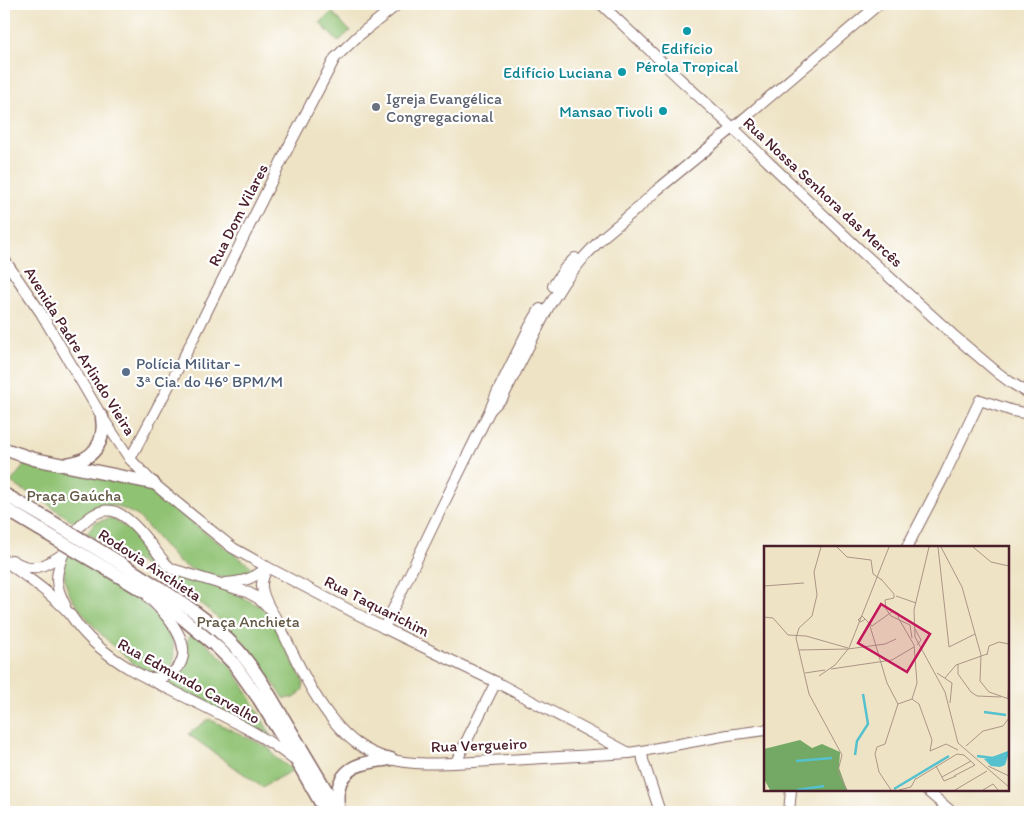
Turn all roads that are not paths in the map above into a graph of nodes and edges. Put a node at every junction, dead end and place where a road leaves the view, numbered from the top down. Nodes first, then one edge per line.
1 (398, 4) edge
2 (601, 4) edge
3 (880, 4) edge
4 (733, 128) junction
5 (4, 258) edge
6 (1030, 394) edge
7 (1030, 414) edge
8 (102, 417) junction
9 (4, 448) edge
10 (130, 459) junction
11 (63, 465) junction
12 (153, 483) junction
13 (4, 494) edge
14 (4, 508) edge
15 (42, 523) junction
16 (908, 546) edge
17 (64, 554) junction
18 (4, 555) edge
19 (4, 560) edge
20 (267, 567) junction
21 (120, 569) junction
22 (221, 583) junction
23 (136, 586) junction
24 (270, 609) junction
25 (69, 613) junction
26 (384, 628) junction
27 (146, 678) junction
28 (496, 682) junction
29 (764, 730) edge
30 (642, 751) junction
31 (629, 752) junction
32 (391, 759) junction
33 (456, 762) junction
34 (298, 763) junction
35 (791, 791) edge
36 (927, 791) edge
37 (334, 812) edge
38 (660, 812) edge
39 (789, 812) edge
40 (952, 812) edge

1 - 10 main road, Rua Dom Vilares
2 - 4 main road, Rua Nossa Senhora das Mercês
3 - 4 main road
4 - 6 main road, Rua Nossa Senhora das Mercês
4 - 26 main road
5 - 8 main road, Avenida Padre Arlindo Vieira
7 - 16 main road
8 - 10 main road, Avenida Padre Arlindo Vieira
8 - 11 highway
9 - 11 highway
10 - 12 main road, Rua Taquarichim
11 - 12 highway
12 - 20 main road, Rua Taquarichim
13 - 15 highway, Rodovia Anchieta
14 - 15 highway, Rodovia Anchieta
15 - 21 highway, Rodovia Anchieta, bridge
17 - 18 main road
17 - 22 main road
17 - 25 main road
19 - 25 main road, Rua Edmundo Carvalho
20 - 22 main road
20 - 24 main road
20 - 26 main road, Rua Taquarichim
21 - 23 highway, Rodovia Anchieta
21 - 37 highway, Rodovia Anchieta
22 - 24 main road
23 - 27 main road
23 - 34 highway, Rodovia Anchieta
24 - 32 main road, Rua Vergueiro
25 - 27 main road, Rua Edmundo Carvalho
26 - 28 main road, Rua Taquarichim
27 - 34 main road, Rua Edmundo Carvalho
28 - 31 main road, Rua Taquarichim
28 - 33 main road
29 - 30 main road, Rua Vergueiro
30 - 31 main road, Rua Vergueiro
30 - 38 main road
31 - 33 main road, Rua Vergueiro
32 - 33 main road, Rua Vergueiro
32 - 37 highway
34 - 37 highway, Rodovia Anchieta
35 - 39 main road
36 - 40 main road

